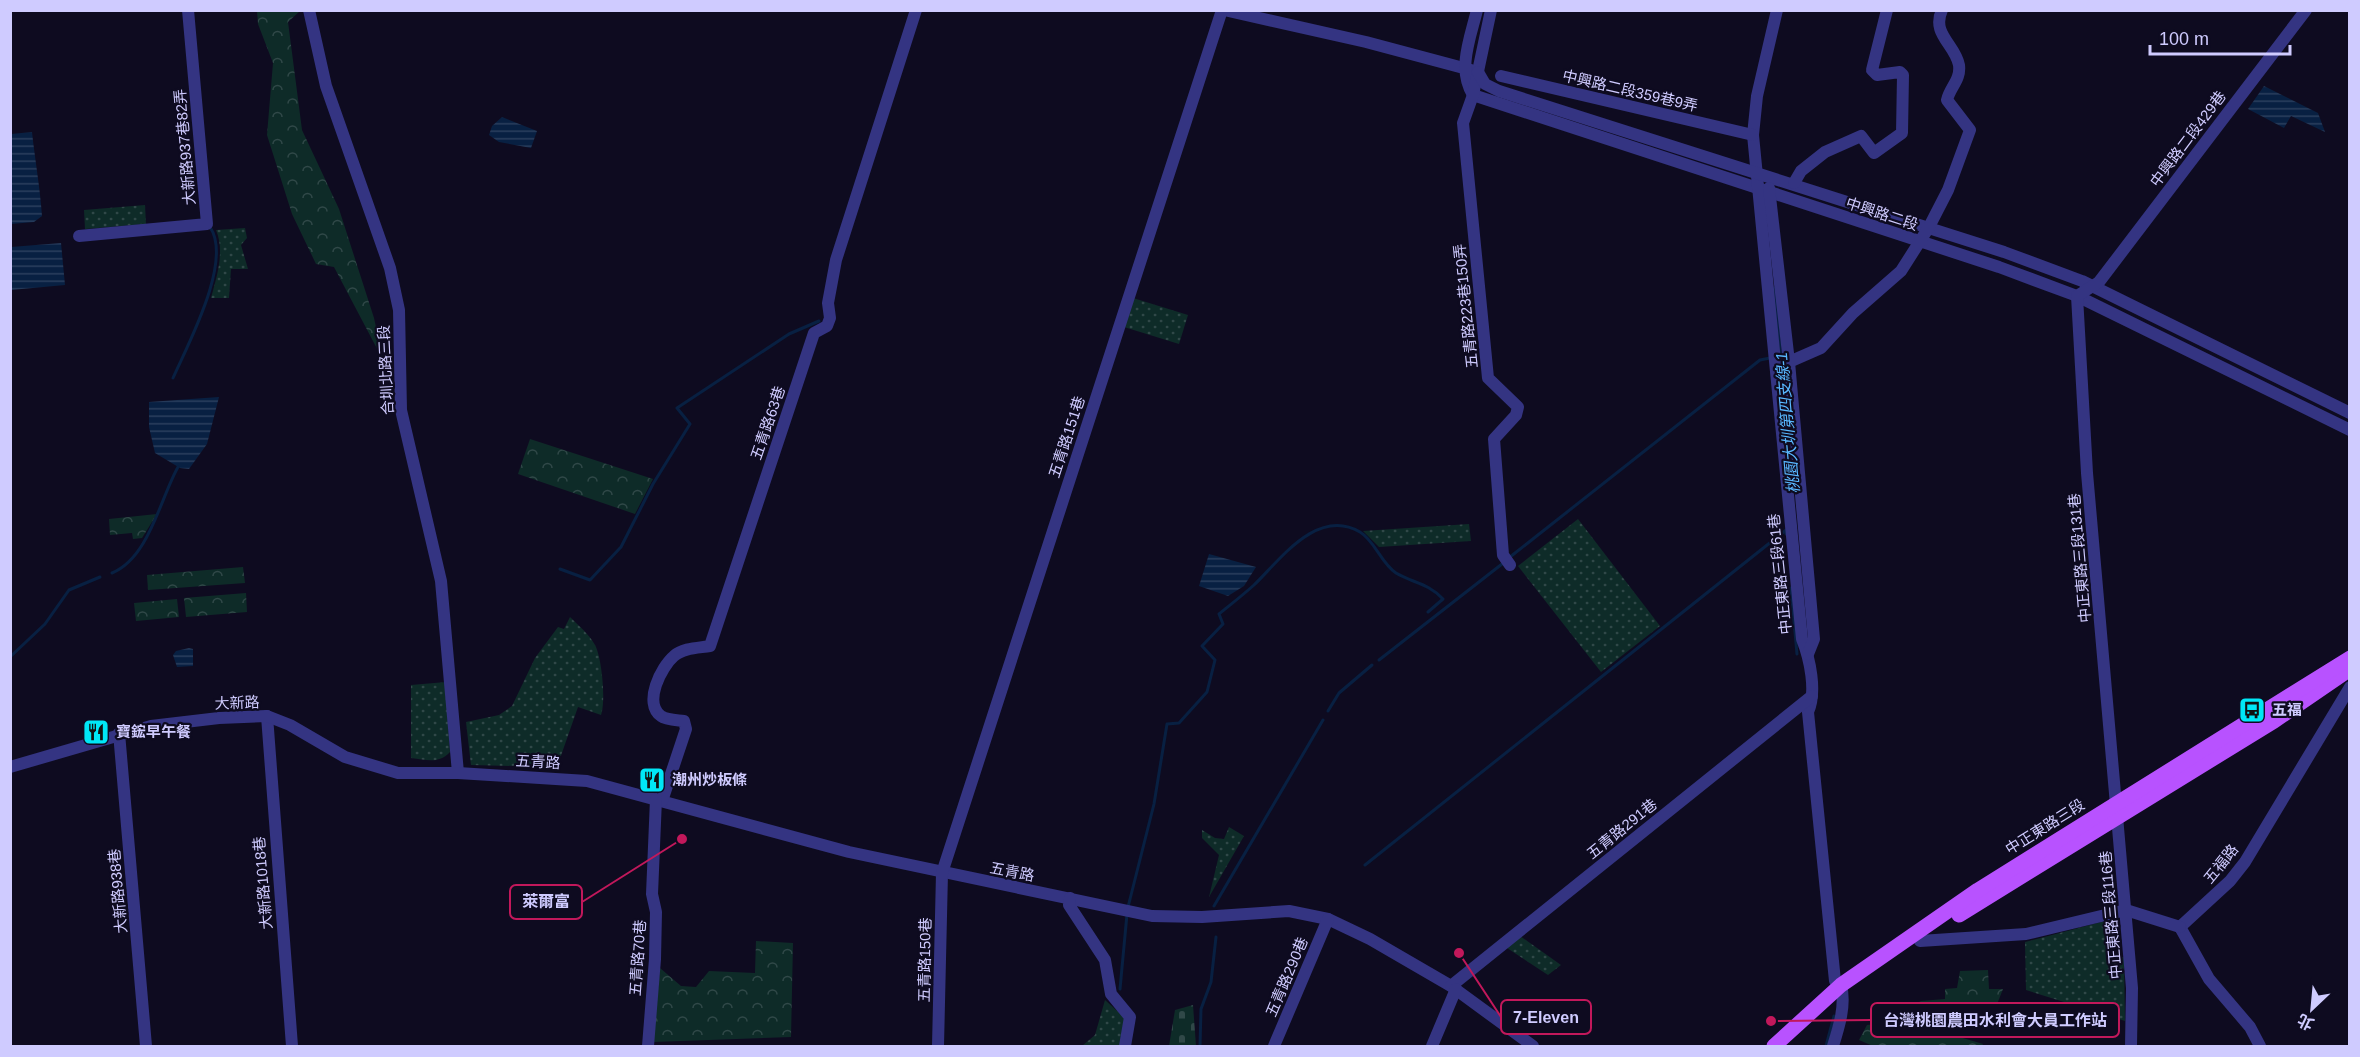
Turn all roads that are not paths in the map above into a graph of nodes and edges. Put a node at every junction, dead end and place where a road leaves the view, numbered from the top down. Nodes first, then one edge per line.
1 (188, 10) edge
2 (309, 10) edge
3 (916, 10) edge
4 (1223, 10) edge
5 (1477, 10) edge
6 (1491, 10) edge
7 (1777, 10) edge
8 (1887, 10) edge
9 (1942, 10) edge
10 (2306, 10) edge
11 (1463, 68) junction
12 (1478, 72) junction
13 (1501, 76) dead end
14 (1473, 95) junction
15 (1753, 135) junction
16 (1758, 171) junction
17 (1794, 183) junction
18 (1764, 191) junction
19 (1929, 227) junction
20 (79, 236) dead end
21 (1920, 242) junction
22 (2095, 286) junction
23 (2078, 296) junction
24 (1789, 362) junction
25 (2349, 413) edge
26 (2349, 430) edge
27 (1510, 565) dead end
28 (1809, 654) junction
29 (2349, 658) edge
30 (2349, 669) edge
31 (2349, 687) edge
32 (1812, 696) junction
33 (267, 716) junction
34 (119, 733) junction
35 (10, 767) edge
36 (458, 773) junction
37 (659, 800) junction
38 (2117, 809) junction
39 (942, 873) junction
40 (1070, 898) junction
41 (2126, 910) junction
42 (1328, 919) junction
43 (2180, 927) junction
44 (1920, 941) junction
45 (1454, 988) junction
46 (1842, 989) junction
47 (146, 1047) edge
48 (292, 1047) edge
49 (648, 1047) edge
50 (939, 1047) edge
51 (1125, 1047) edge
52 (1274, 1047) edge
53 (1432, 1047) edge
54 (1533, 1047) edge
55 (1774, 1047) edge
56 (1788, 1047) edge
57 (1833, 1047) edge
58 (2131, 1047) edge
59 (2260, 1047) edge

1 - 20 street, 大新路937巷82弄
2 - 36 street, 合圳北路三段
3 - 37 street, 五青路63巷
4 - 11 street
4 - 39 street, 五青路151巷
5 - 11 street
6 - 12 street
7 - 15 street
8 - 17 street
9 - 19 street
10 - 22 street, 中興路二段429巷
11 - 12 street
11 - 14 street
12 - 14 street
12 - 16 street, 中興路二段
13 - 15 street, 中興路二段359巷9弄
14 - 18 street, 中興路二段
14 - 27 street, 五青路223巷150弄
15 - 16 street
16 - 17 street, 中興路二段
16 - 18 street
17 - 19 street, 中興路二段
18 - 21 street, 中興路二段
18 - 24 street
18 - 28 street, 中正東路三段61巷
19 - 21 street
19 - 22 street, 中興路二段
21 - 23 street, 中興路二段
21 - 24 street
22 - 23 street
22 - 25 street, 中興路二段
23 - 26 street, 中興路二段
23 - 38 street, 中正東路三段131巷
24 - 28 street
28 - 32 street, 中正東路三段61巷
29 - 38 main road, 中正東路三段
30 - 38 main road, 中正東路三段
31 - 43 street, 五福路
32 - 45 street, 五青路291巷
32 - 46 street, 中正東路三段61巷
33 - 34 street, 大新路
33 - 36 street, 大新路
33 - 48 street, 大新路1018巷
34 - 35 street, 大新路
34 - 47 street, 大新路938巷
36 - 37 street, 五青路
37 - 39 street, 五青路
37 - 49 street, 五青路70巷
38 - 41 street, 中正東路三段116巷
38 - 44 main road, 中正東路三段
38 - 46 main road, 中正東路三段
39 - 40 street, 五青路
39 - 50 street, 五青路150巷
40 - 42 street, 五青路
40 - 51 street
41 - 43 street
41 - 44 street
41 - 58 street, 中正東路三段116巷
42 - 45 street, 五青路
42 - 52 street, 五青路290巷
43 - 59 street
44 - 46 main road, 中正東路三段
45 - 53 street
45 - 54 street, 五青路
46 - 55 main road, 中正東路三段
46 - 56 main road, 中正東路三段
46 - 57 street

